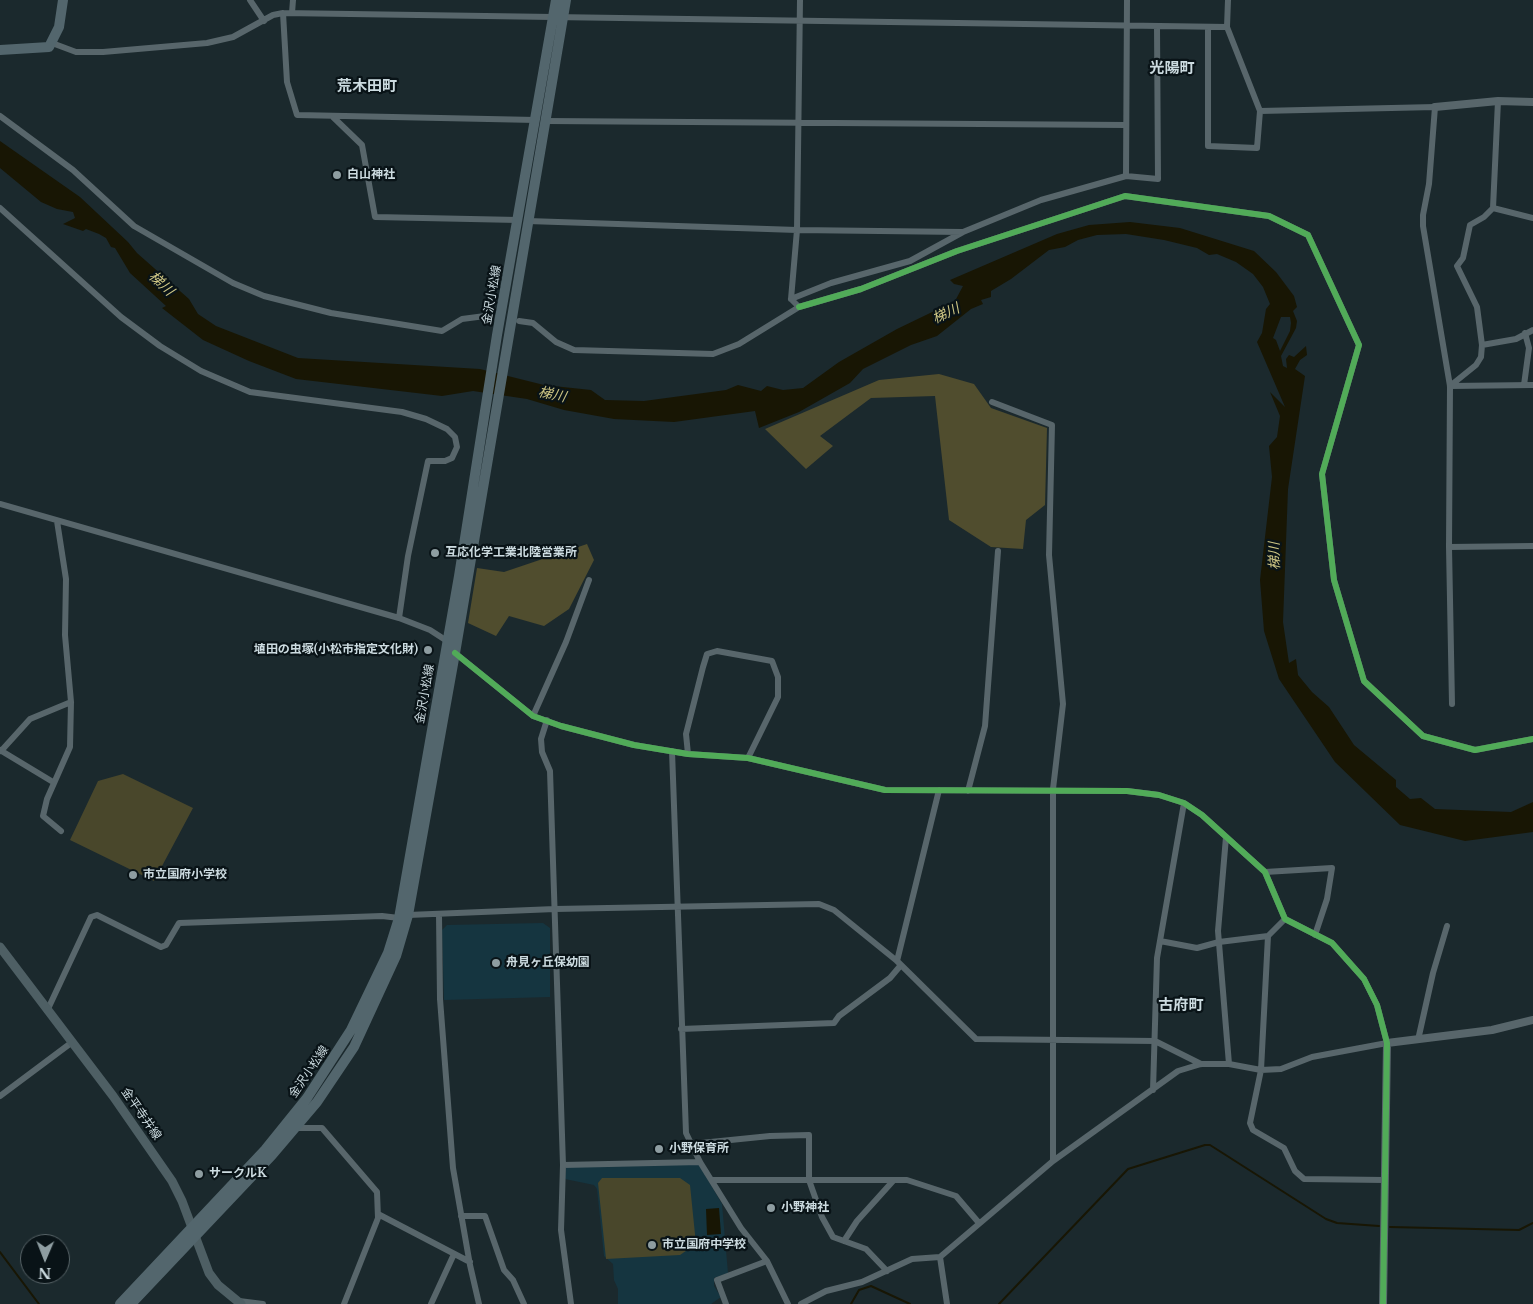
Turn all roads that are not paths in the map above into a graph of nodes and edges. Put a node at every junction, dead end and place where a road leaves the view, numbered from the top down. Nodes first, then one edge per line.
1 (63, 0) edge
2 (250, 0) edge
3 (292, 0) edge
4 (556, 0) edge
5 (566, 0) edge
6 (800, 0) edge
7 (1127, 0) edge
8 (1228, 0) edge
9 (282, 13) junction
10 (292, 13) junction
11 (558, 17) junction
12 (264, 21) junction
13 (799, 21) junction
14 (1126, 25) junction
15 (1157, 26) junction
16 (1208, 27) junction
17 (1227, 27) junction
18 (52, 43) junction
19 (0, 50) edge
20 (1498, 101) junction
21 (1533, 102) edge
22 (1435, 107) junction
23 (1260, 111) junction
24 (0, 116) edge
25 (333, 117) junction
26 (540, 120) junction
27 (796, 124) junction
28 (1126, 125) junction
29 (1126, 176) junction
30 (0, 208) edge
31 (1493, 208) junction
32 (1533, 218) edge
33 (523, 221) junction
34 (797, 230) junction
35 (963, 232) junction
36 (792, 299) junction
37 (508, 306) junction
38 (799, 307) junction
39 (485, 316) tunnel mouth
40 (520, 321) dead end
41 (1533, 330) edge
42 (1525, 333) junction
43 (1482, 346) junction
44 (1524, 385) junction
45 (1533, 385) edge
46 (1450, 386) junction
47 (992, 402) dead end
48 (486, 436) junction
49 (0, 504) edge
50 (57, 521) junction
51 (1533, 546) edge
52 (1449, 547) junction
53 (998, 551) dead end
54 (589, 580) dead end
55 (399, 618) junction
56 (447, 641) junction
57 (455, 652) junction
58 (71, 702) junction
59 (1452, 704) dead end
60 (533, 716) junction
61 (547, 720) junction
62 (1533, 739) edge
63 (1, 750) edge
64 (672, 751) junction
65 (688, 754) junction
66 (748, 758) junction
67 (54, 782) junction
68 (939, 790) junction
69 (1053, 790) junction
70 (968, 791) junction
71 (1184, 803) junction
72 (61, 831) dead end
73 (1226, 837) junction
74 (1265, 872) junction
75 (677, 908) junction
76 (555, 909) junction
77 (439, 915) junction
78 (403, 916) junction
79 (1285, 920) junction
80 (1447, 926) dead end
81 (1315, 935) junction
82 (1268, 936) junction
83 (1160, 941) junction
84 (1219, 942) junction
85 (0, 947) edge
86 (899, 963) junction
87 (48, 1010) junction
88 (1533, 1020) edge
89 (680, 1029) junction
90 (1053, 1040) junction
91 (1418, 1040) junction
92 (1155, 1041) junction
93 (71, 1043) junction
94 (1387, 1043) junction
95 (1201, 1064) junction
96 (1229, 1064) junction
97 (1261, 1070) junction
98 (1153, 1090) junction
99 (0, 1096) edge
100 (296, 1128) junction
101 (691, 1144) junction
102 (1053, 1161) junction
103 (700, 1162) junction
104 (563, 1166) junction
105 (712, 1180) junction
106 (809, 1180) junction
107 (1384, 1180) junction
108 (893, 1181) junction
109 (378, 1214) junction
110 (462, 1216) junction
111 (979, 1223) junction
112 (193, 1231) junction
113 (844, 1241) junction
114 (454, 1254) junction
115 (940, 1257) junction
116 (470, 1262) junction
117 (767, 1262) junction
118 (888, 1271) junction
119 (240, 1302) edge
120 (120, 1304) edge
121 (131, 1304) edge
122 (263, 1304) edge
123 (344, 1304) edge
124 (431, 1304) edge
125 (480, 1304) edge
126 (524, 1304) edge
127 (571, 1304) edge
128 (726, 1304) edge
129 (788, 1304) edge
130 (801, 1304) edge
131 (947, 1304) edge
132 (1383, 1304) edge

1 - 18 main road
2 - 12 street
3 - 10 street
4 - 11 main road, 金沢小松線
5 - 11 main road, 金沢小松線
6 - 13 street
7 - 14 street
8 - 17 street
9 - 10 street
9 - 12 street
9 - 25 street
10 - 11 street
11 - 13 street
11 - 26 main road, 金沢小松線
12 - 18 street
13 - 14 street
13 - 27 street
14 - 15 street
14 - 28 street
15 - 16 street
15 - 29 street
16 - 17 street
16 - 23 street
17 - 23 street
18 - 19 main road
20 - 21 street
20 - 22 street
20 - 31 street
22 - 23 street
22 - 46 street
24 - 39 street
25 - 26 street
25 - 33 street
26 - 27 street
26 - 33 main road, 金沢小松線
27 - 28 street
27 - 34 street
28 - 29 street
29 - 35 street
30 - 55 street
31 - 32 street
31 - 43 street
33 - 34 street
33 - 37 main road, 金沢小松線
34 - 35 street
34 - 36 street
35 - 36 street
36 - 38 street
37 - 48 main road, 金沢小松線
37 - 48 main road, 金沢小松線
38 - 40 street
38 - 62 street
41 - 42 street
42 - 43 street
42 - 44 street
43 - 46 street
44 - 45 street
44 - 46 street
46 - 52 street
47 - 69 street
48 - 56 main road, 金沢小松線
48 - 57 main road, 金沢小松線
49 - 50 street
50 - 55 street
50 - 58 street
51 - 52 street
52 - 59 street
53 - 70 street
54 - 60 street
55 - 56 street
56 - 78 main road, 金沢小松線
57 - 60 street
57 - 78 main road, 金沢小松線
58 - 63 street
58 - 67 street
60 - 61 street
61 - 64 street
61 - 76 street
63 - 67 street
64 - 65 street
64 - 75 street
65 - 66 street
65 - 66 street
66 - 68 street
67 - 72 street
68 - 70 street
68 - 86 street
69 - 70 street
69 - 71 street
69 - 90 street
71 - 73 street
71 - 83 street
73 - 74 street
73 - 84 street
74 - 79 street
74 - 81 street
75 - 76 street
75 - 86 street
75 - 89 street
76 - 77 street
76 - 104 street
77 - 78 street
77 - 110 street
78 - 87 street
78 - 100 main road, 金沢小松線
78 - 112 main road, 金沢小松線
79 - 81 street
79 - 82 street
80 - 91 street
81 - 94 street
82 - 84 street
82 - 97 street
83 - 84 street
83 - 92 street
84 - 96 street
85 - 87 main road, 金平寺井線
86 - 89 street
86 - 90 street
87 - 93 main road, 金平寺井線
88 - 91 street
89 - 101 street
90 - 92 street
90 - 102 street
91 - 94 street
92 - 95 street
92 - 98 street
93 - 99 street
93 - 112 main road, 金平寺井線
94 - 97 street
94 - 107 street
95 - 96 street
95 - 98 street
96 - 97 street
97 - 107 street
98 - 102 street
100 - 109 street
100 - 112 main road, 金沢小松線
101 - 103 street
101 - 106 street
102 - 111 street
103 - 104 street
103 - 105 street
104 - 127 street
105 - 106 street
105 - 117 street
106 - 108 street
106 - 113 street
107 - 132 street
108 - 111 street
108 - 113 street
109 - 114 street
109 - 123 street
110 - 116 street
110 - 126 street
111 - 115 street
112 - 119 main road, 金平寺井線
112 - 120 main road, 金沢小松線
112 - 121 main road, 金沢小松線
113 - 118 street
114 - 116 street
114 - 124 street
115 - 118 street
115 - 131 street
116 - 125 street
117 - 128 street
117 - 129 street
118 - 130 street
119 - 122 street

